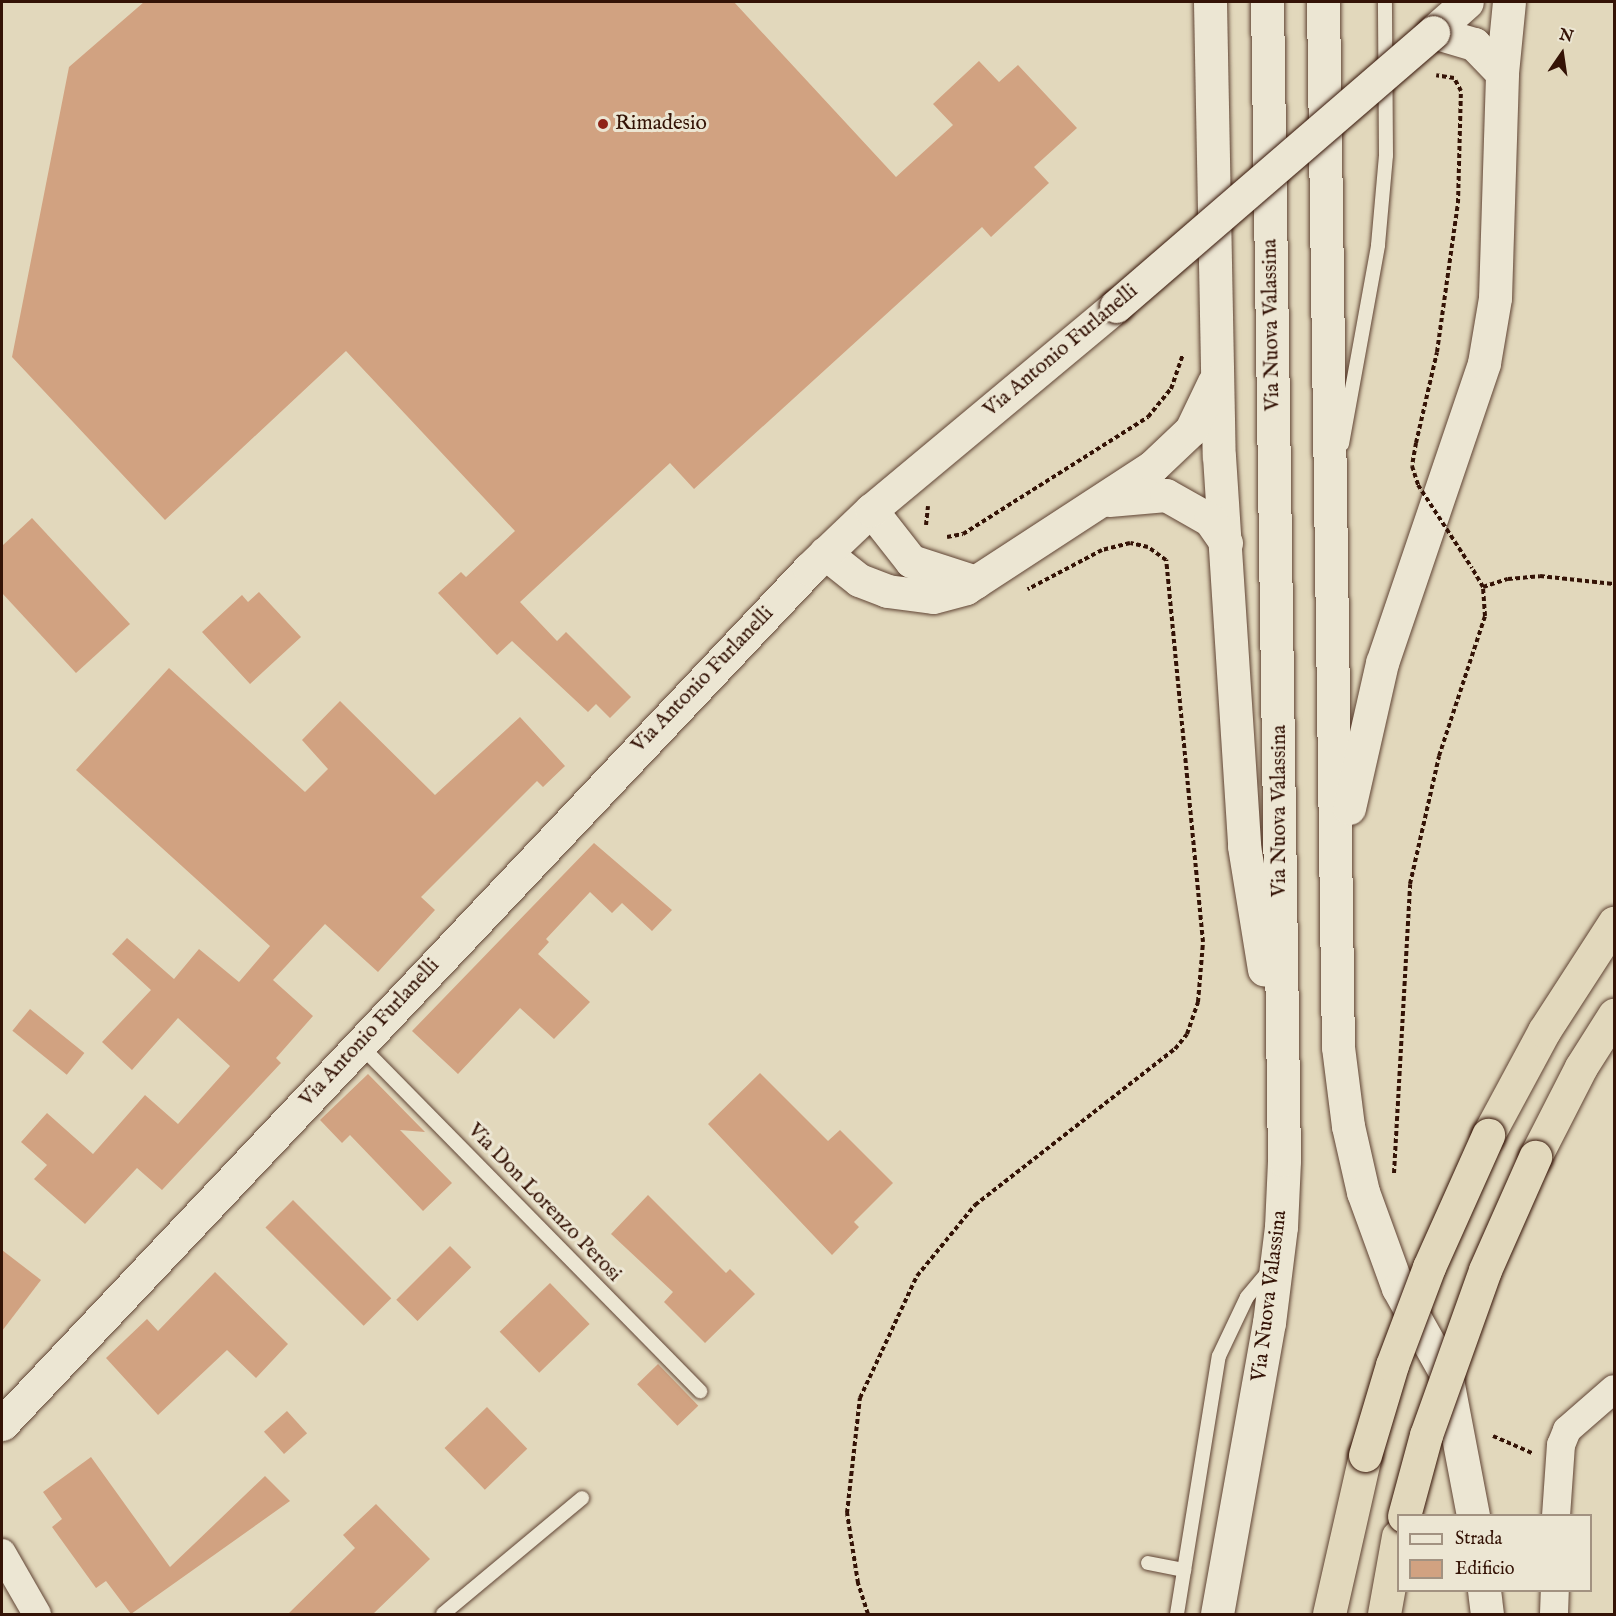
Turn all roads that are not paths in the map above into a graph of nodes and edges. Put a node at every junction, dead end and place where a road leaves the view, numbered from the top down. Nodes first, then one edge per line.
1 (1210, 2) edge
2 (1266, 2) edge
3 (1323, 2) edge
4 (1385, 2) edge
5 (1509, 2) edge
6 (1451, 16) edge
7 (1502, 73) junction
8 (1216, 378) junction
9 (1331, 499) junction
10 (1104, 501) junction
11 (871, 510) junction
12 (1226, 543) junction
13 (825, 553) junction
14 (976, 582) junction
15 (1336, 865) junction
16 (1614, 923) edge
17 (1614, 1015) edge
18 (359, 1044) junction
19 (1279, 1058) junction
20 (1276, 1263) junction
21 (1614, 1389) edge
22 (700, 1391) dead end
23 (2, 1424) edge
24 (582, 1498) dead end
25 (1404, 1514) edge
26 (1473, 1514) edge
27 (1557, 1514) edge
28 (1397, 1542) edge
29 (2, 1553) edge
30 (1148, 1563) dead end
31 (1184, 1570) junction
32 (1484, 1592) edge
33 (1555, 1592) edge
34 (37, 1614) edge
35 (443, 1614) edge
36 (1177, 1614) edge
37 (1217, 1614) edge
38 (1329, 1614) edge
39 (1384, 1614) edge
40 (1487, 1614) edge
41 (1554, 1614) edge

1 - 8 main road
2 - 19 main road, Via Nuova Valassina
3 - 9 main road
4 - 9 lane
5 - 7 main road
6 - 7 main road
6 - 11 main road, Via Antonio Furlanelli, bridge
7 - 15 main road
8 - 10 main road
8 - 12 main road
9 - 15 main road
10 - 12 main road
10 - 14 main road
11 - 13 main road, Via Antonio Furlanelli
11 - 14 main road
12 - 19 main road
13 - 14 main road
13 - 18 main road, Via Antonio Furlanelli
15 - 26 main road
16 - 38 highway, bridge
17 - 25 highway, bridge
18 - 22 lane, Via Don Lorenzo Perosi
18 - 23 main road, Via Antonio Furlanelli
19 - 20 main road, Via Nuova Valassina
20 - 31 lane
20 - 37 main road, Via Nuova Valassina
21 - 27 street
24 - 35 lane
28 - 39 highway
29 - 34 street
30 - 31 lane
31 - 36 lane
32 - 40 main road
33 - 41 street

